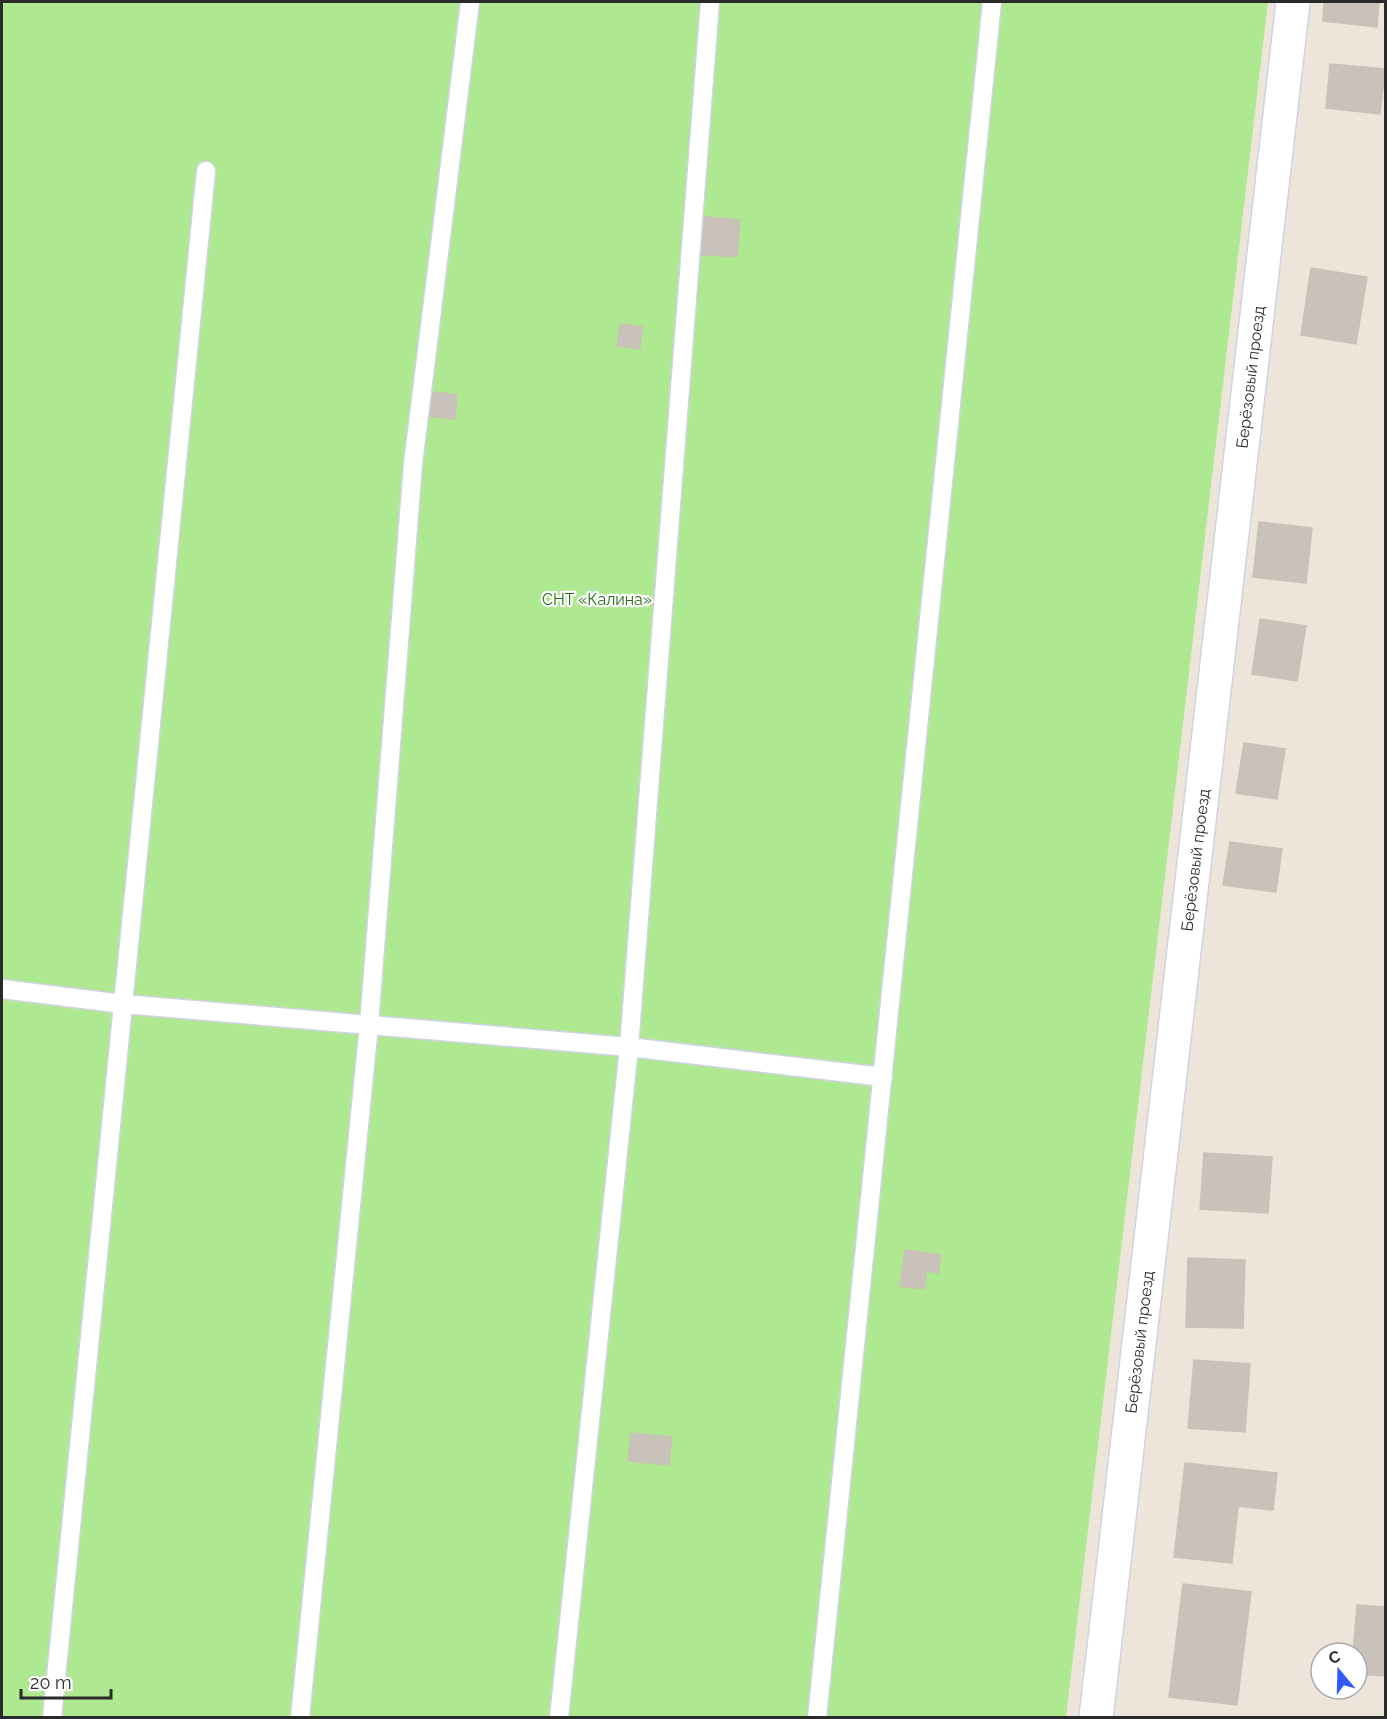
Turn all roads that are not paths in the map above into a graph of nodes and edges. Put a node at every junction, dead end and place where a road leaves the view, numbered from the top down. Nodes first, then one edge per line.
1 (470, 2) edge
2 (710, 2) edge
3 (992, 2) edge
4 (1293, 2) edge
5 (206, 171) dead end
6 (2, 989) edge
7 (123, 1004) junction
8 (369, 1025) junction
9 (629, 1047) junction
10 (883, 1077) junction
11 (52, 1718) edge
12 (300, 1718) edge
13 (559, 1718) edge
14 (817, 1718) edge
15 (1096, 1718) edge

1 - 8 lane
2 - 9 lane
3 - 10 lane
4 - 15 street, Берёзовый проезд
5 - 7 lane
6 - 7 lane
7 - 8 lane
7 - 11 lane
8 - 9 lane
8 - 12 lane
9 - 10 lane
9 - 13 lane
10 - 14 lane

